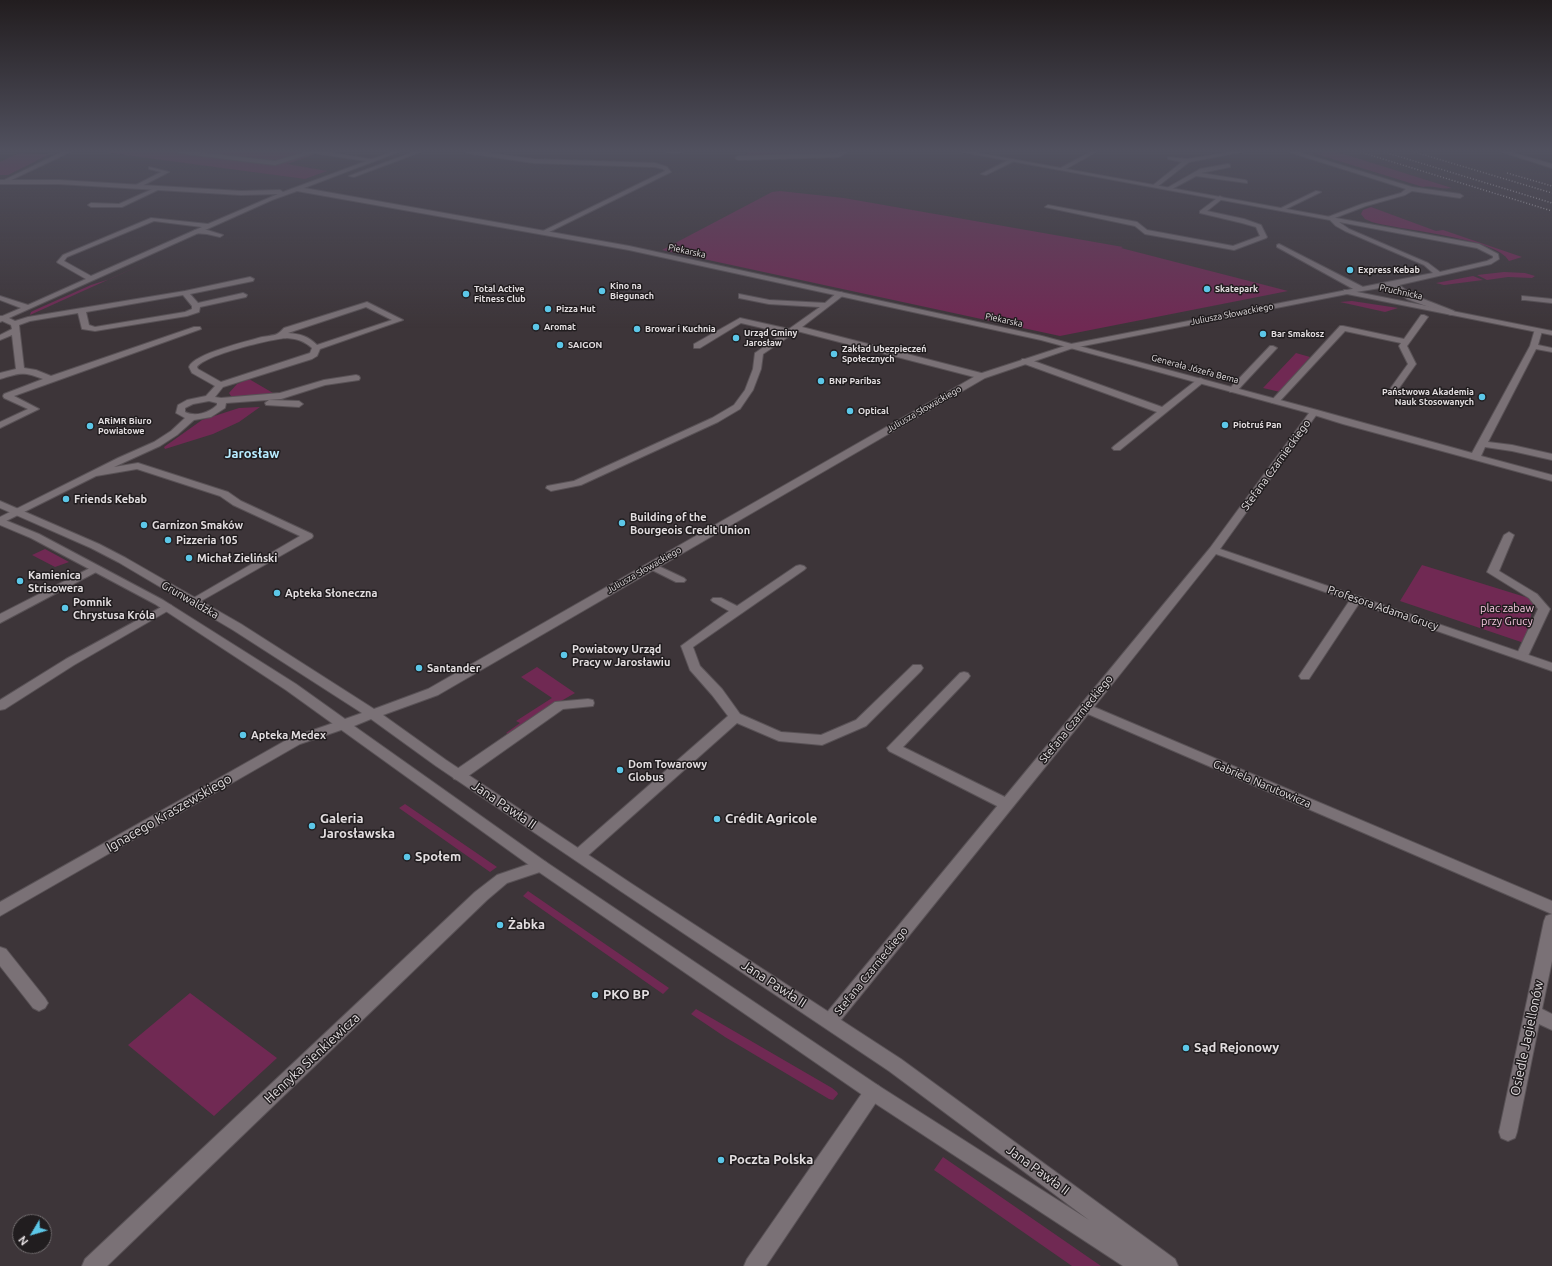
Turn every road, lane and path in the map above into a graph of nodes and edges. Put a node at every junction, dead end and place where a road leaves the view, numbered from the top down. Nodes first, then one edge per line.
1 (246, 210) edge
2 (414, 210) edge
3 (590, 210) edge
4 (1060, 210) edge
5 (1204, 210) edge
6 (1288, 210) edge
7 (1351, 210) edge
8 (1330, 218) junction
9 (208, 226) junction
10 (194, 232) junction
11 (545, 232) junction
12 (1279, 246) dead end
13 (1439, 274) junction
14 (91, 279) junction
15 (250, 279) dead end
16 (1394, 284) junction
17 (1360, 289) junction
18 (1347, 292) junction
19 (185, 293) junction
20 (841, 294) junction
21 (243, 295) dead end
22 (742, 296) dead end
23 (0, 298) edge
24 (1525, 298) dead end
25 (1552, 301) edge
26 (196, 306) junction
27 (826, 306) junction
28 (27, 307) junction
29 (83, 310) junction
30 (1451, 313) junction
31 (1424, 317) dead end
32 (1, 319) edge
33 (16, 327) junction
34 (197, 329) dead end
35 (793, 330) junction
36 (1538, 331) junction
37 (1552, 334) edge
38 (276, 337) junction
39 (0, 338) edge
40 (1405, 342) junction
41 (697, 346) dead end
42 (1070, 346) junction
43 (1534, 346) junction
44 (316, 348) junction
45 (1273, 348) dead end
46 (1552, 350) edge
47 (206, 358) junction
48 (1025, 361) junction
49 (20, 370) junction
50 (266, 370) junction
51 (0, 376) edge
52 (982, 376) junction
53 (356, 378) dead end
54 (52, 379) junction
55 (1201, 381) junction
56 (220, 386) junction
57 (1394, 389) dead end
58 (1234, 390) junction
59 (209, 398) junction
60 (1275, 401) junction
61 (299, 404) dead end
62 (220, 405) junction
63 (1164, 411) junction
64 (1314, 412) junction
65 (192, 416) junction
66 (0, 425) edge
67 (1482, 444) junction
68 (1117, 448) dead end
69 (1475, 457) junction
70 (1552, 457) edge
71 (93, 474) junction
72 (1552, 478) edge
73 (551, 488) dead end
74 (0, 504) edge
75 (19, 512) junction
76 (0, 521) edge
77 (1509, 535) dead end
78 (1214, 550) junction
79 (652, 566) junction
80 (96, 568) junction
81 (800, 568) dead end
82 (680, 580) dead end
83 (1356, 599) junction
84 (717, 600) dead end
85 (194, 602) junction
86 (167, 607) junction
87 (737, 611) junction
88 (0, 619) edge
89 (1522, 656) junction
90 (1552, 666) edge
91 (917, 668) dead end
92 (964, 676) dead end
93 (1305, 676) dead end
94 (588, 703) dead end
95 (0, 706) edge
96 (1085, 708) junction
97 (371, 713) junction
98 (735, 717) junction
99 (342, 724) junction
100 (459, 775) junction
101 (1006, 804) junction
102 (579, 856) junction
103 (541, 866) junction
104 (1552, 908) edge
105 (0, 910) edge
106 (1552, 921) edge
107 (0, 954) edge
108 (39, 1003) dead end
109 (1533, 1013) junction
110 (830, 1021) junction
111 (1552, 1022) edge
112 (873, 1092) junction
113 (1508, 1132) dead end
114 (92, 1266) edge
115 (754, 1266) edge
116 (1142, 1266) edge
117 (1168, 1266) edge

1 - 9 street
2 - 11 street, Piekarska
3 - 11 street
4 - 5 street
6 - 8 street
7 - 8 street
8 - 13 street
8 - 13 street, Juliusza Słowackiego
9 - 10 street
9 - 10 street
9 - 14 street
10 - 14 street
11 - 20 street, Piekarska
12 - 17 street
13 - 16 street, Juliusza Słowackiego
14 - 28 street
15 - 19 street
16 - 17 street, Juliusza Słowackiego
16 - 30 street, Pruchnicka
17 - 18 street, Juliusza Słowackiego
18 - 30 street, Pruchnicka
18 - 42 street, Juliusza Słowackiego
19 - 26 street
19 - 29 street
20 - 27 street
20 - 42 street, Piekarska
21 - 26 street
22 - 27 street
23 - 28 street
24 - 25 street
26 - 29 street
27 - 35 street
28 - 32 street
29 - 33 street
30 - 36 street, Pruchnicka
31 - 40 street
32 - 33 street
33 - 39 street
33 - 49 street
34 - 54 street
35 - 41 street
35 - 52 street
35 - 73 street
36 - 37 street, Pruchnicka
36 - 43 street
38 - 44 street
38 - 44 street
38 - 47 street
40 - 57 street
40 - 60 street
42 - 48 street, Juliusza Słowackiego
42 - 55 street, Generała Józefa Bema
43 - 46 street
43 - 67 street
44 - 50 street
45 - 58 street
47 - 50 street
47 - 56 street
48 - 52 street, Juliusza Słowackiego
48 - 63 street
49 - 51 street
49 - 54 street
50 - 56 street
52 - 79 street, Juliusza Słowackiego
53 - 62 street
54 - 66 street
55 - 58 street, Generała Józefa Bema
55 - 63 street
56 - 59 street
58 - 60 street, Generała Józefa Bema
59 - 62 street
59 - 65 street
60 - 64 street, Generała Józefa Bema
61 - 62 street
62 - 65 street
63 - 68 street
64 - 69 street, Generała Józefa Bema
64 - 78 street, Stefana Czarnieckiego
65 - 71 street
67 - 69 street
67 - 70 street
69 - 72 street, Generała Józefa Bema
71 - 75 street
71 - 85 street
74 - 75 street, Grunwaldzka
75 - 76 street
75 - 85 street, Grunwaldzka
76 - 80 street, Grunwaldzka
77 - 89 street
78 - 83 street, Profesora Adama Grucy
78 - 96 street, Stefana Czarnieckiego
79 - 82 street
79 - 97 street, Juliusza Słowackiego
80 - 86 street, Grunwaldzka
80 - 88 street
81 - 87 street
83 - 89 street, Profesora Adama Grucy
83 - 93 street
84 - 87 street
85 - 97 street, Grunwaldzka
86 - 95 street
86 - 99 street, Grunwaldzka
87 - 98 street
89 - 90 street, Profesora Adama Grucy
91 - 98 street
92 - 101 street
94 - 100 street
96 - 101 street, Stefana Czarnieckiego
96 - 104 street, Gabriela Narutowicza
97 - 99 street, Juliusza Słowackiego
97 - 100 street, Jana Pawła II
98 - 102 street
99 - 103 street, Jana Pawła II
99 - 105 street, Ignacego Kraszewskiego
100 - 102 street, Jana Pawła II
101 - 110 street, Stefana Czarnieckiego
102 - 110 street, Jana Pawła II
103 - 112 street, Jana Pawła II
103 - 114 street, Henryka Sienkiewicza
106 - 109 street, Osiedle Jagiellonów
107 - 108 street
109 - 111 street
109 - 113 street, Osiedle Jagiellonów
110 - 117 street, Jana Pawła II
112 - 115 street
112 - 116 street, Jana Pawła II

